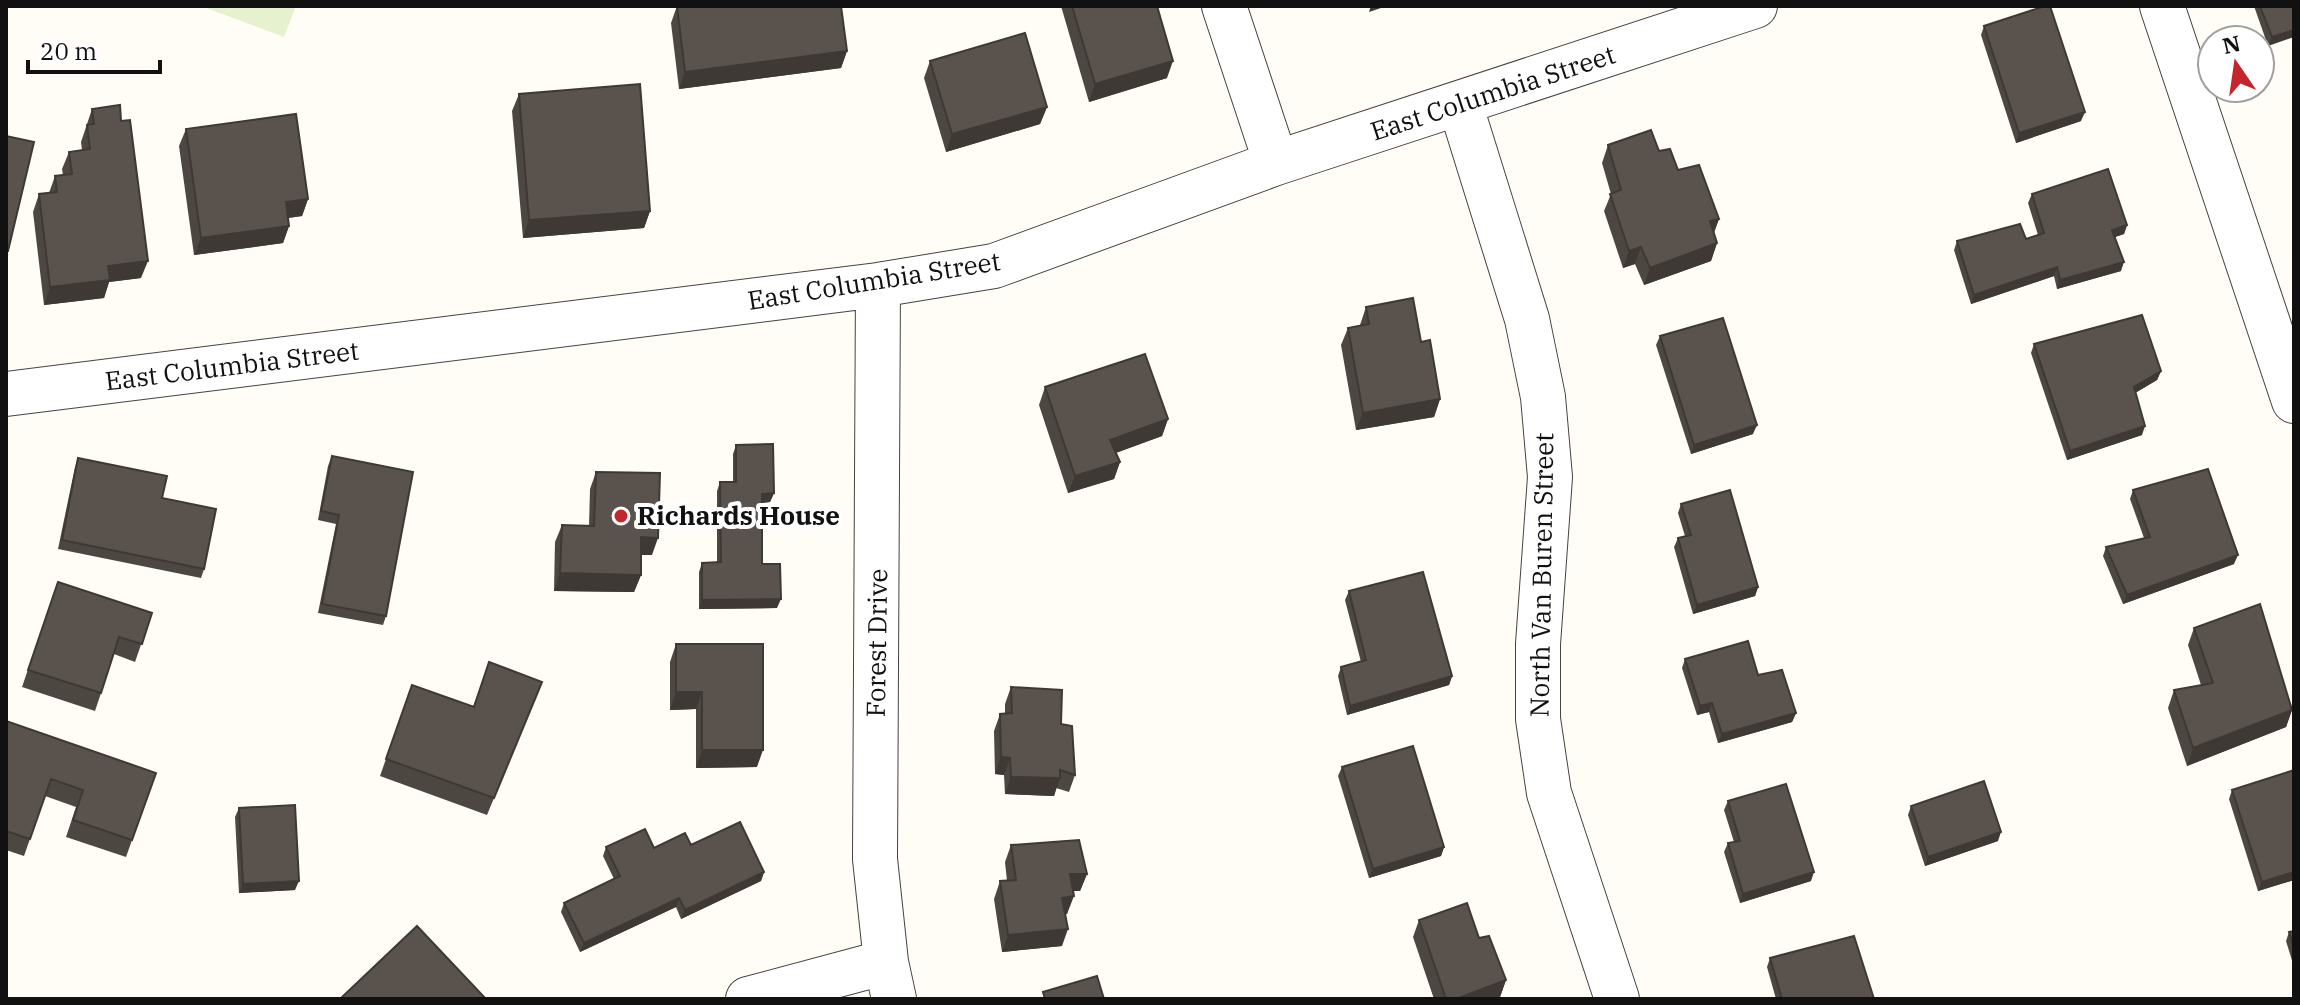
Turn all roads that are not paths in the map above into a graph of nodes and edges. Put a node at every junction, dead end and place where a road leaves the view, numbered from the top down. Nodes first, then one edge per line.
1 (1224, 6) edge
2 (1755, 6) edge
3 (2162, 6) edge
4 (1460, 104) junction
5 (1276, 163) junction
6 (878, 285) junction
7 (6, 394) edge
8 (2294, 401) edge
9 (890, 981) edge
10 (748, 999) edge
11 (1617, 999) edge

1 - 5 street
2 - 4 street, East Columbia Street
3 - 8 street
4 - 5 street, East Columbia Street
4 - 11 street, North Van Buren Street
5 - 6 street, East Columbia Street
6 - 7 street, East Columbia Street
6 - 9 street, Forest Drive
9 - 10 street

